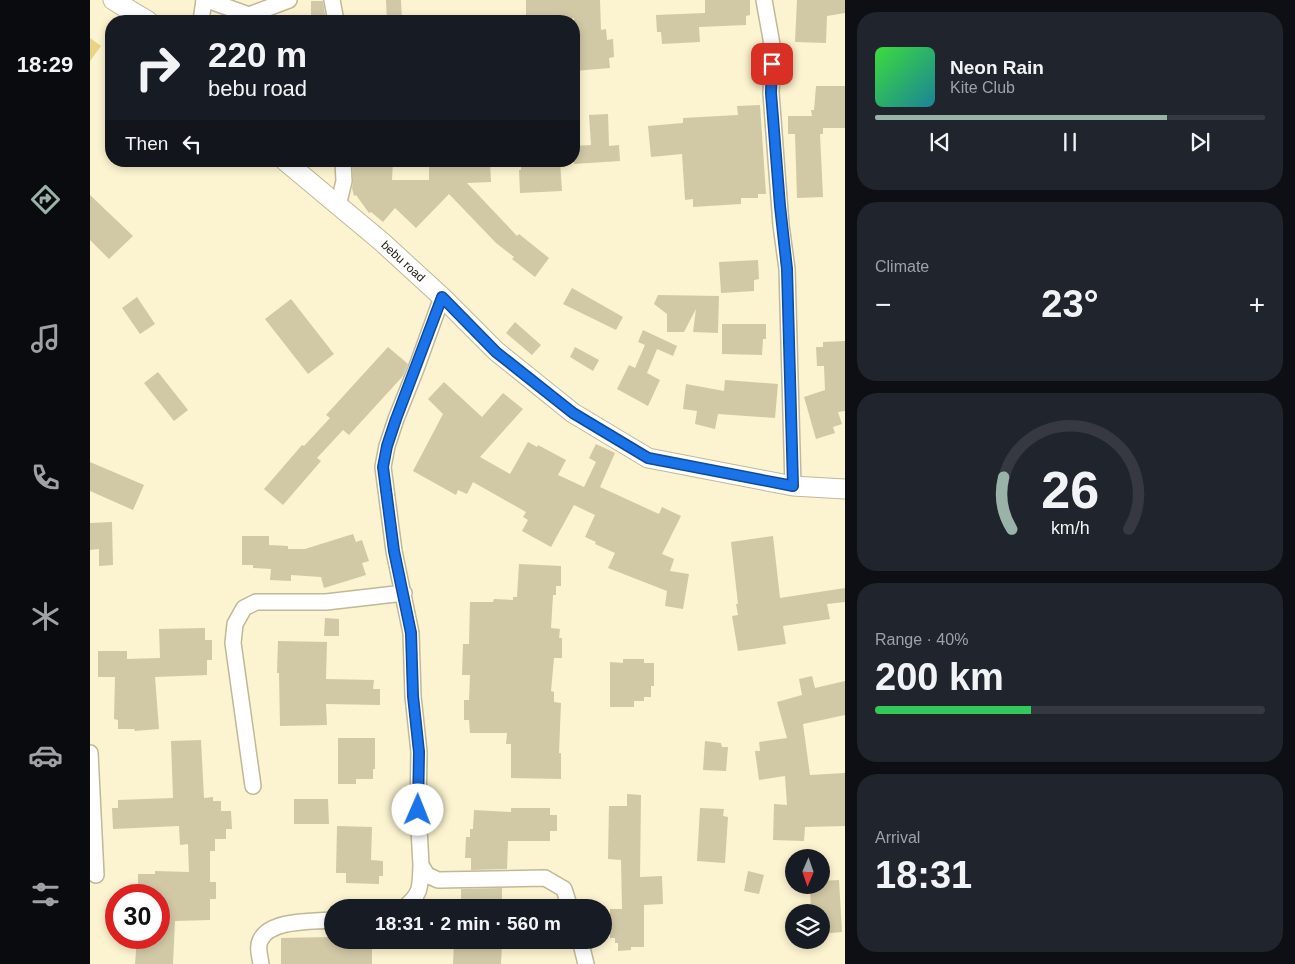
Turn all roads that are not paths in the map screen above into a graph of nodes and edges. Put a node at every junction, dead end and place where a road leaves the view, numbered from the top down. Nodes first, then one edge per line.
1 (113, 0) edge
2 (205, 0) edge
3 (289, 0) edge
4 (332, 0) edge
5 (764, 0) edge
6 (138, 15) edge
7 (202, 15) edge
8 (335, 15) edge
9 (292, 167) edge
10 (344, 167) edge
11 (338, 206) junction
12 (442, 297) junction
13 (793, 486) junction
14 (845, 488) edge
15 (404, 593) junction
16 (90, 753) edge
17 (253, 786) dead end
18 (421, 865) junction
19 (96, 875) dead end
20 (415, 899) edge
21 (567, 899) edge
22 (324, 921) edge
23 (582, 949) edge
24 (261, 964) edge
25 (586, 964) edge

1 - 6 street
2 - 3 street
2 - 7 street
4 - 8 street
5 - 13 street
9 - 11 street, bebu road
10 - 11 street
11 - 12 street, bebu road
12 - 13 street, bebu road
12 - 15 street
13 - 14 street, bebu road
15 - 17 street
15 - 18 street
16 - 19 street
18 - 20 street
18 - 21 street
22 - 24 street
23 - 25 street

